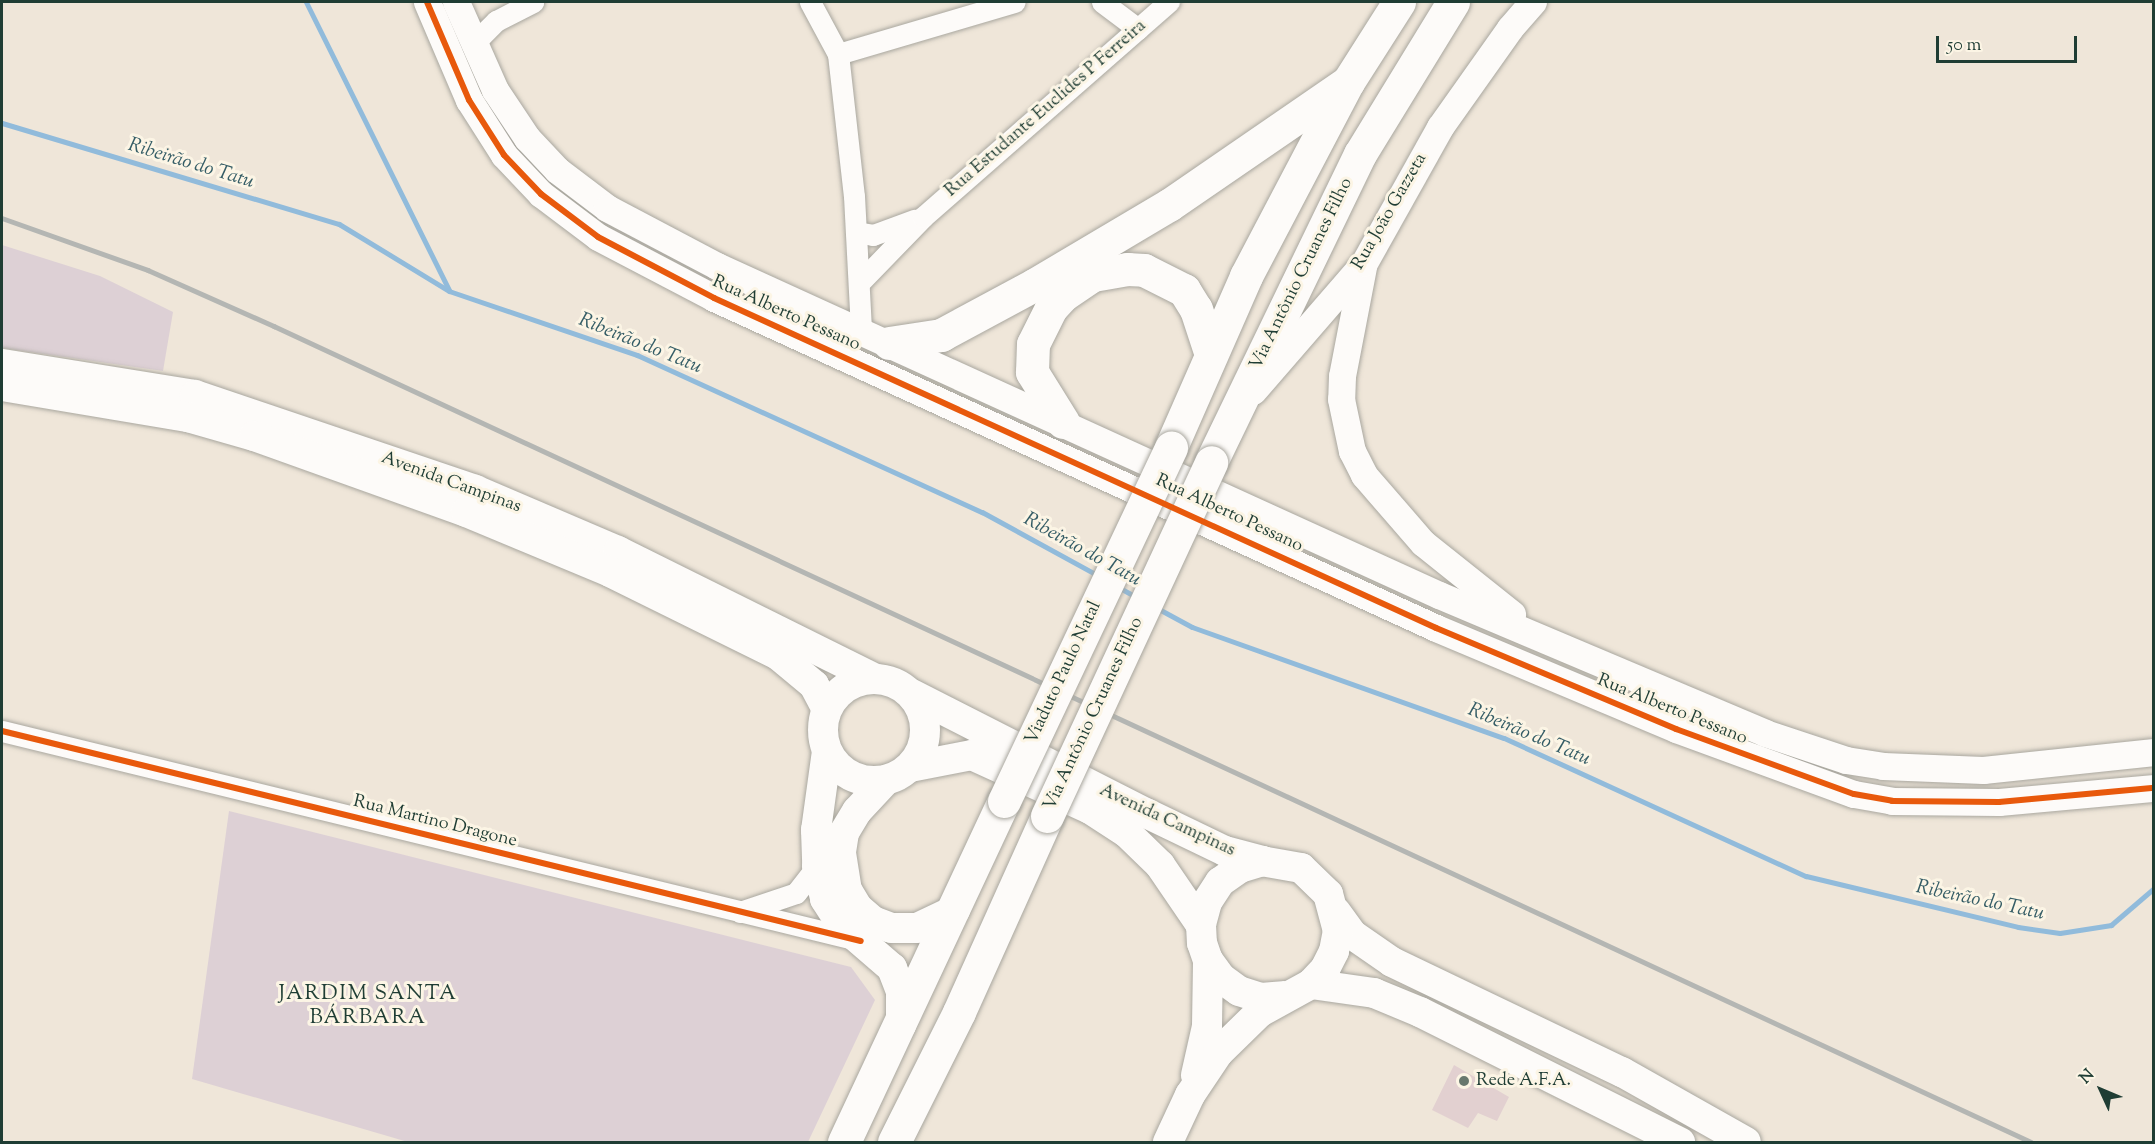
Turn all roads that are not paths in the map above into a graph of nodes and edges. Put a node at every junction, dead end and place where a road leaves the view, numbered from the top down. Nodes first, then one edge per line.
1 (427, 2) edge
2 (456, 2) edge
3 (533, 2) edge
4 (810, 2) edge
5 (1015, 2) edge
6 (1102, 2) edge
7 (1169, 2) edge
8 (1399, 2) edge
9 (1453, 2) edge
10 (1533, 2) edge
11 (1138, 29) junction
12 (473, 44) junction
13 (838, 54) junction
14 (1348, 82) junction
15 (923, 217) junction
16 (856, 232) junction
17 (1364, 263) junction
18 (860, 282) junction
19 (875, 337) junction
20 (1211, 355) junction
21 (2, 364) edge
22 (2, 386) edge
23 (1235, 413) junction
24 (1063, 422) junction
25 (614, 562) junction
26 (1558, 645) junction
27 (874, 678) junction
28 (912, 694) junction
29 (827, 709) junction
30 (2, 731) edge
31 (827, 751) junction
32 (2154, 752) edge
33 (898, 774) junction
34 (2154, 788) edge
35 (1263, 861) junction
36 (817, 866) junction
37 (955, 910) junction
38 (1336, 912) junction
39 (736, 913) junction
40 (1201, 925) junction
41 (861, 941) junction
42 (1208, 960) junction
43 (1311, 984) junction
44 (1283, 996) junction
45 (901, 1025) junction
46 (1190, 1095) junction
47 (844, 1143) edge
48 (894, 1143) edge
49 (1168, 1143) edge
50 (1680, 1143) edge
51 (1746, 1143) edge

1 - 34 street, Rua Alberto Pessano
2 - 12 street, Rua Alberto Pessano
3 - 12 street
4 - 13 street
5 - 13 street
6 - 11 street
7 - 11 street, Rua Estudante Euclides P Ferreira
8 - 14 main road
9 - 23 main road, Via Antônio Cruanes Filho
10 - 17 street, Rua João Gazzeta
11 - 15 street, Rua Estudante Euclides P Ferreira
12 - 19 street, Rua Alberto Pessano
13 - 16 street
14 - 19 main road
14 - 20 main road
15 - 16 street, Rua Estudante Euclides P Ferreira
15 - 18 street, Rua Estudante Euclides P Ferreira
16 - 18 street
17 - 23 street, Rua João Gazzeta
17 - 26 street
18 - 19 street
19 - 24 street, Rua Alberto Pessano
20 - 24 main road
20 - 37 main road, Viaduto Paulo Natal, bridge
21 - 25 main road, Avenida Campinas
22 - 25 main road, Avenida Campinas
23 - 48 main road, Via Antônio Cruanes Filho, bridge
24 - 26 street, Rua Alberto Pessano
25 - 27 main road, Avenida Campinas
25 - 29 main road, Avenida Campinas
26 - 32 street, Rua Alberto Pessano
27 - 28 main road
27 - 29 main road
28 - 33 main road
28 - 35 main road, Avenida Campinas
29 - 31 main road
30 - 39 street, Rua Martino Dragone
31 - 33 main road
31 - 36 main road, Rua Martino Dragone
33 - 37 main road
33 - 40 main road, Avenida Campinas
35 - 38 main road
35 - 40 main road
36 - 39 street
36 - 41 main road, Rua Martino Dragone
37 - 45 main road
38 - 43 main road
38 - 51 main road
39 - 41 street, Rua Martino Dragone
40 - 42 main road
41 - 45 main road, Rua Martino Dragone
42 - 44 main road
42 - 46 main road
43 - 44 main road
43 - 50 main road
44 - 46 main road
45 - 47 main road
46 - 49 main road

